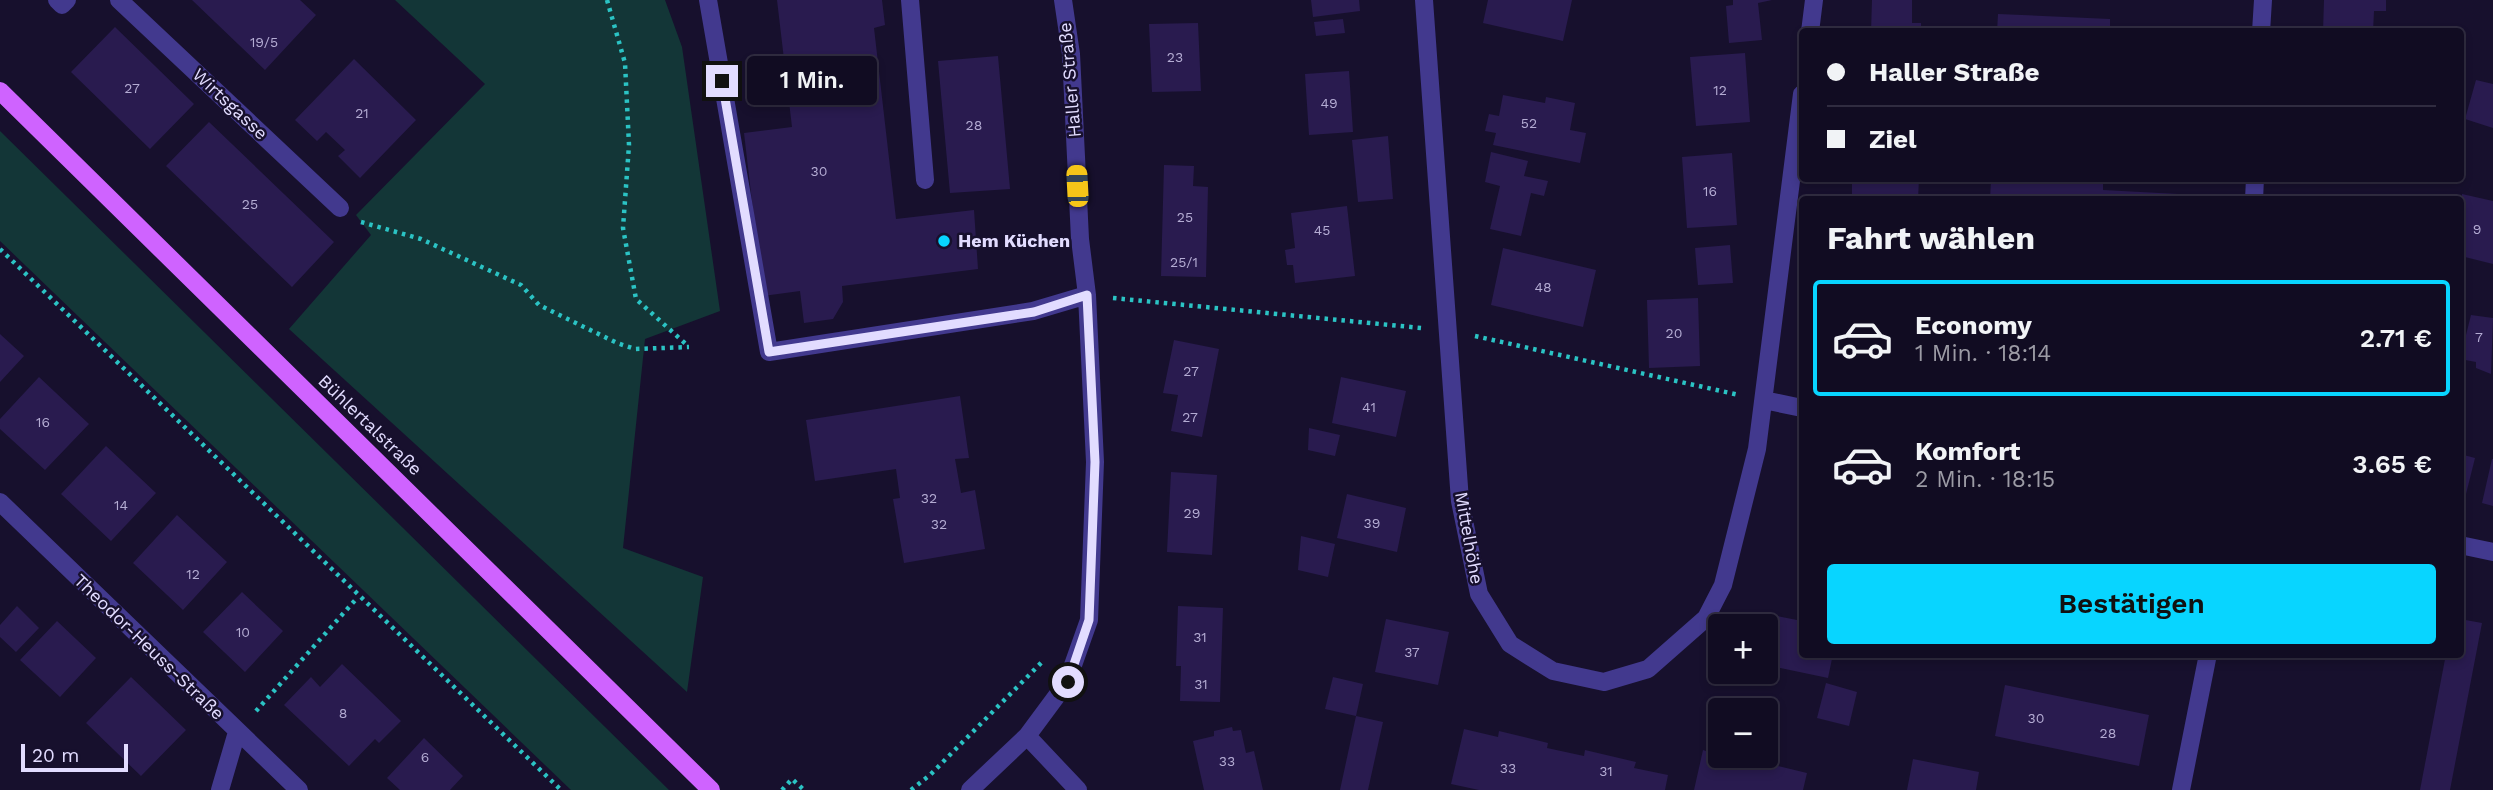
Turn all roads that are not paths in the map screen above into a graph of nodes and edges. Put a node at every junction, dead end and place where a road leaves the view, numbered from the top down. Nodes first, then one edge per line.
1 (57, 0) edge
2 (67, 0) edge
3 (120, 0) edge
4 (708, 0) edge
5 (910, 0) edge
6 (1063, 0) edge
7 (1424, 0) edge
8 (1814, 0) edge
9 (2263, 0) edge
10 (1810, 28) edge
11 (2261, 28) edge
12 (0, 91) edge
13 (1799, 118) edge
14 (925, 180) dead end
15 (340, 208) road end
16 (1087, 295) junction
17 (1764, 400) junction
18 (1799, 407) edge
19 (0, 502) edge
20 (2464, 546) edge
21 (2493, 552) edge
22 (2207, 658) edge
23 (237, 732) junction
24 (1027, 736) junction
25 (219, 790) edge
26 (299, 790) edge
27 (711, 790) edge
28 (970, 790) edge
29 (1078, 790) edge
30 (2181, 790) edge

1 - 2 street
3 - 15 street, Wirtsgasse
4 - 16 street
5 - 14 street
6 - 16 street, Haller Straße
7 - 17 street, Mittelhöhe
8 - 10 street
9 - 11 street
12 - 27 main road, Bühlertalstraße
13 - 17 street, Mittelhöhe
16 - 24 street, Haller Straße
17 - 18 street
19 - 23 street, Theodor-Heuss-Straße
20 - 21 street
22 - 30 street
23 - 25 street
23 - 26 street, Theodor-Heuss-Straße
24 - 28 street, Haller Straße
24 - 29 street

